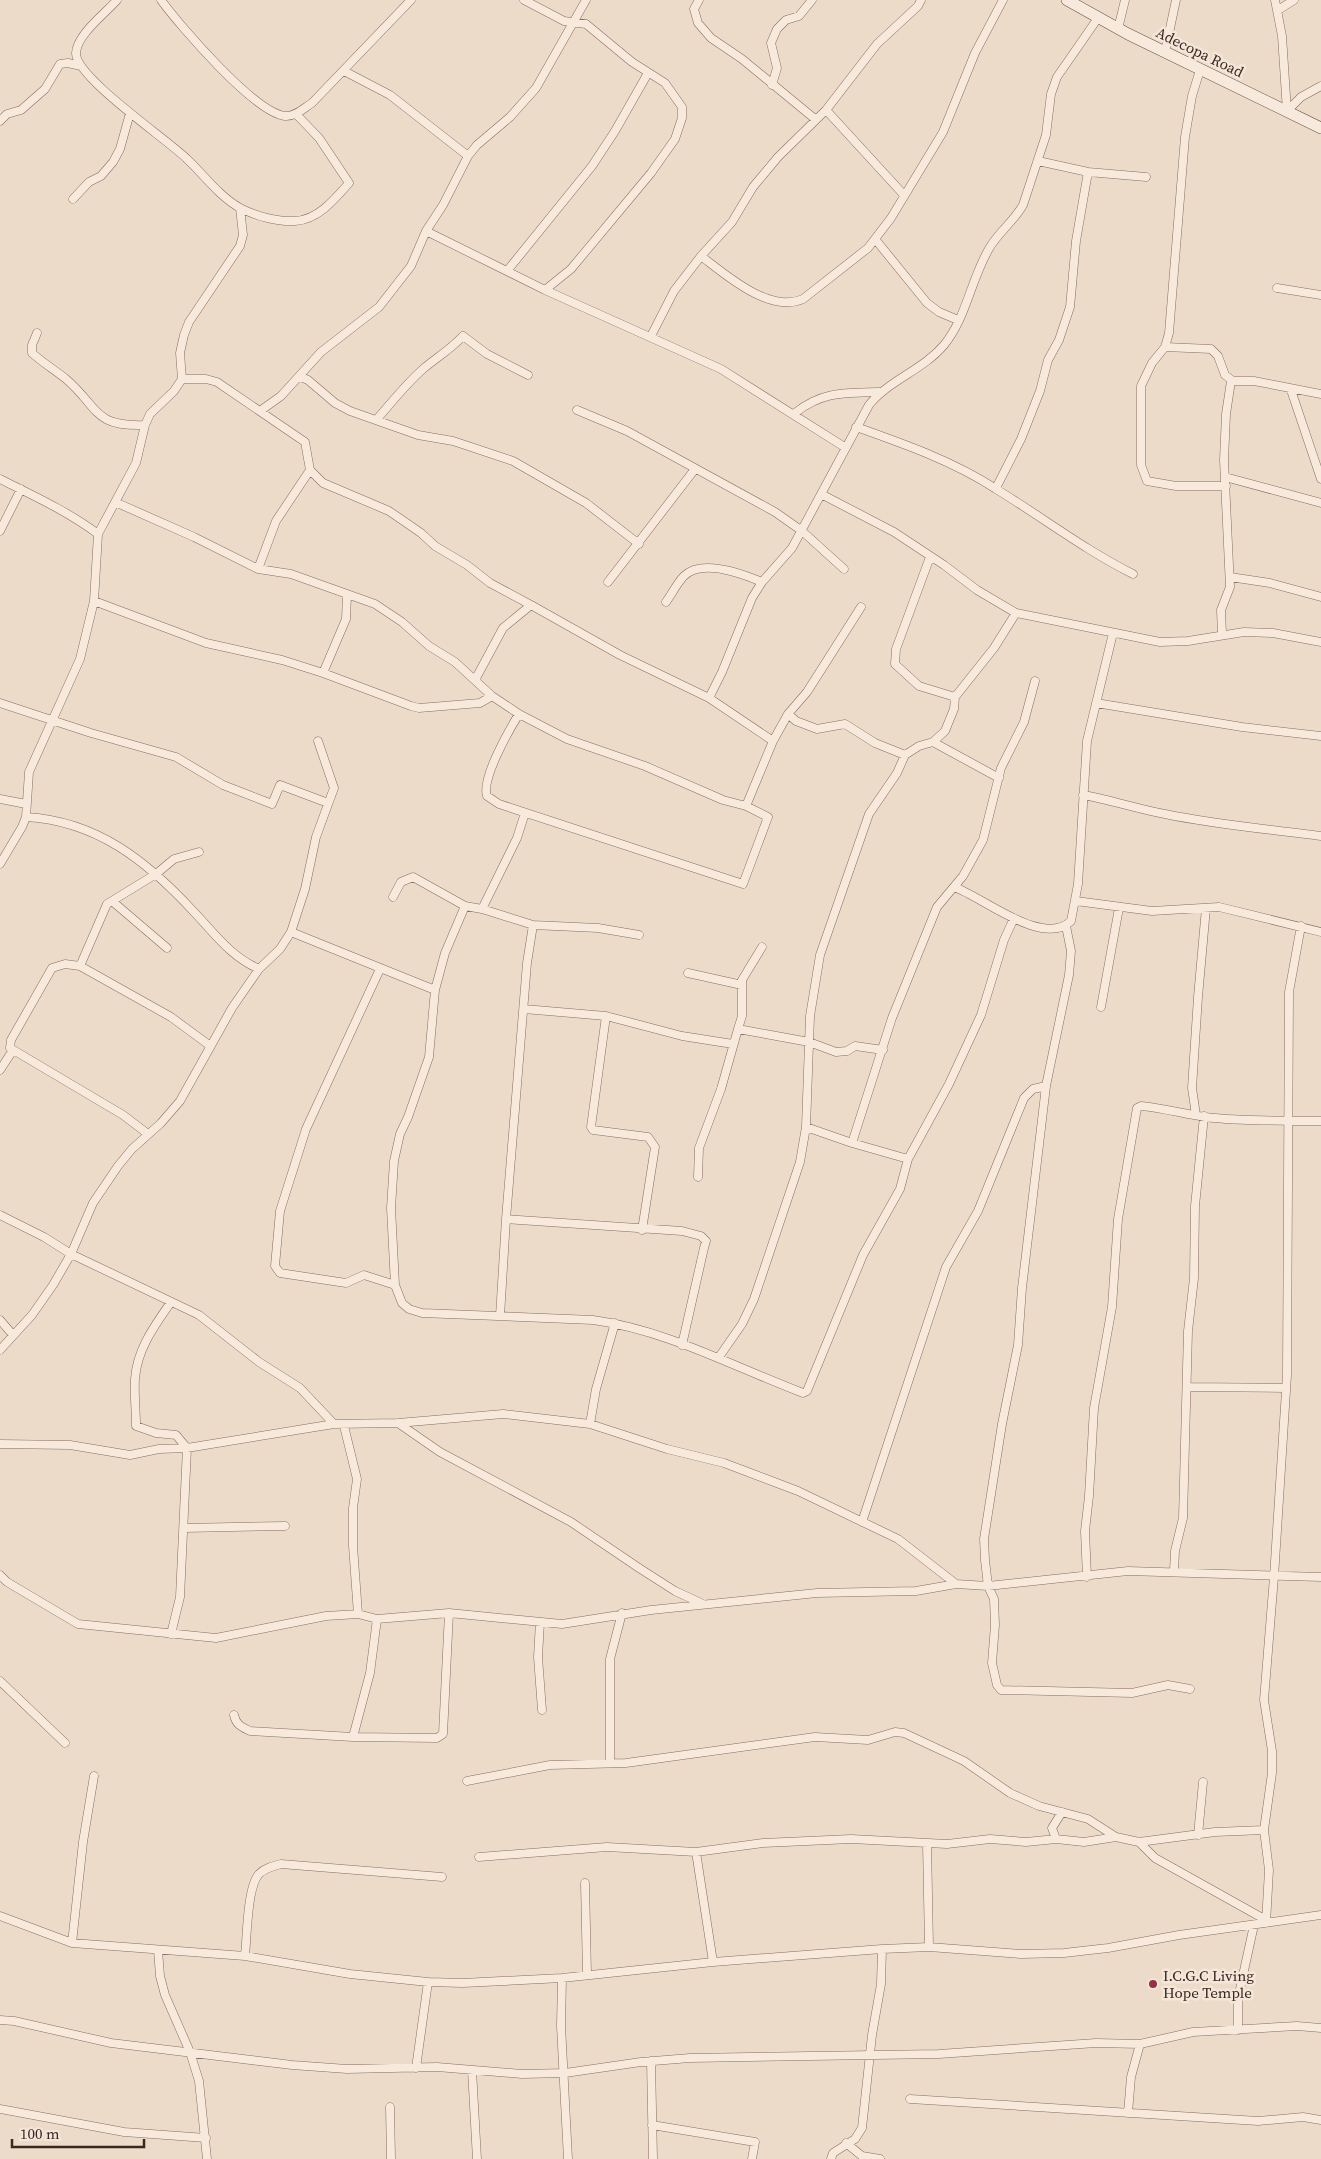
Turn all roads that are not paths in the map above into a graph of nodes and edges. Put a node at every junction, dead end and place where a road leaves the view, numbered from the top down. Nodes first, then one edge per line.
1 (117, 0) edge
2 (161, 0) edge
3 (411, 0) edge
4 (524, 0) edge
5 (586, 0) edge
6 (699, 0) edge
7 (812, 0) edge
8 (920, 0) edge
9 (1003, 0) edge
10 (1067, 0) edge
11 (1125, 0) edge
12 (1176, 0) edge
13 (1275, 0) edge
14 (1294, 0) edge
15 (1278, 10) junction
16 (1098, 18) junction
17 (573, 23) junction
18 (1118, 28) junction
19 (1165, 52) junction
20 (80, 66) junction
21 (1200, 70) junction
22 (344, 71) junction
23 (648, 73) junction
24 (772, 85) junction
25 (1321, 86) edge
26 (826, 110) junction
27 (1286, 111) junction
28 (130, 113) junction
29 (296, 114) junction
30 (814, 119) junction
31 (0, 121) edge
32 (1321, 128) edge
33 (468, 156) junction
34 (1038, 161) junction
35 (1088, 172) junction
36 (1146, 177) dead end
37 (904, 195) junction
38 (73, 199) dead end
39 (240, 208) junction
40 (426, 231) junction
41 (875, 239) junction
42 (701, 256) junction
43 (507, 271) junction
44 (1277, 288) dead end
45 (545, 290) junction
46 (1321, 295) edge
47 (958, 320) junction
48 (36, 333) dead end
49 (651, 336) junction
50 (1165, 347) junction
51 (528, 375) dead end
52 (301, 377) junction
53 (182, 379) junction
54 (1231, 381) junction
55 (1291, 390) junction
56 (879, 392) junction
57 (1321, 394) edge
58 (577, 410) dead end
59 (260, 411) junction
60 (795, 413) junction
61 (377, 419) junction
62 (145, 425) junction
63 (856, 427) junction
64 (846, 448) junction
65 (695, 469) junction
66 (310, 470) junction
67 (1321, 479) edge
68 (0, 480) edge
69 (1225, 481) junction
70 (996, 488) junction
71 (21, 489) junction
72 (821, 494) junction
73 (115, 502) junction
74 (1321, 503) edge
75 (0, 531) edge
76 (802, 531) junction
77 (98, 534) junction
78 (639, 544) junction
79 (930, 557) junction
80 (258, 569) junction
81 (844, 569) dead end
82 (1133, 574) dead end
83 (1230, 577) junction
84 (608, 582) dead end
85 (762, 582) junction
86 (347, 594) junction
87 (1321, 597) edge
88 (94, 601) junction
89 (666, 602) dead end
90 (531, 605) junction
91 (861, 607) dead end
92 (1016, 613) junction
93 (1113, 633) junction
94 (1222, 634) junction
95 (1321, 642) edge
96 (323, 673) junction
97 (475, 680) junction
98 (1035, 681) dead end
99 (492, 696) junction
100 (955, 697) junction
101 (709, 698) junction
102 (0, 703) edge
103 (1096, 703) junction
104 (519, 714) junction
105 (788, 714) junction
106 (52, 721) junction
107 (1321, 736) edge
108 (318, 741) dead end
109 (773, 741) junction
110 (933, 742) junction
111 (905, 755) junction
112 (999, 778) junction
113 (1084, 795) junction
114 (0, 799) edge
115 (328, 803) junction
116 (26, 804) junction
117 (746, 806) junction
118 (525, 813) junction
119 (26, 818) junction
120 (1321, 836) edge
121 (199, 852) dead end
122 (0, 864) edge
123 (156, 874) junction
124 (954, 887) junction
125 (393, 897) dead end
126 (112, 901) junction
127 (1076, 902) junction
128 (465, 906) junction
129 (1119, 908) junction
130 (1206, 908) junction
131 (482, 909) junction
132 (1014, 918) junction
133 (533, 925) junction
134 (1066, 926) junction
135 (1301, 926) junction
136 (290, 932) junction
137 (1321, 932) edge
138 (639, 934) dead end
139 (762, 947) dead end
140 (167, 948) dead end
141 (80, 966) junction
142 (259, 969) junction
143 (380, 970) junction
144 (688, 973) dead end
145 (742, 985) junction
146 (436, 990) junction
147 (1101, 1007) dead end
148 (524, 1009) junction
149 (606, 1016) junction
150 (738, 1029) junction
151 (809, 1042) junction
152 (733, 1044) junction
153 (209, 1045) junction
154 (13, 1050) junction
155 (883, 1050) junction
156 (0, 1070) edge
157 (1046, 1086) junction
158 (1200, 1116) junction
159 (1288, 1120) junction
160 (1321, 1121) edge
161 (806, 1127) junction
162 (148, 1134) junction
163 (852, 1144) junction
164 (908, 1159) junction
165 (698, 1177) dead end
166 (0, 1215) edge
167 (506, 1219) junction
168 (642, 1230) junction
169 (71, 1254) junction
170 (395, 1285) junction
171 (171, 1302) junction
172 (500, 1316) junction
173 (0, 1320) edge
174 (615, 1323) junction
175 (13, 1335) junction
176 (682, 1345) junction
177 (0, 1350) edge
178 (719, 1357) junction
179 (1188, 1386) junction
180 (1285, 1388) junction
181 (398, 1423) junction
182 (334, 1424) junction
183 (590, 1424) junction
184 (344, 1426) junction
185 (0, 1444) edge
186 (187, 1448) junction
187 (862, 1522) junction
188 (285, 1526) dead end
189 (184, 1528) junction
190 (1174, 1571) junction
191 (0, 1575) edge
192 (1321, 1576) edge
193 (1087, 1577) junction
194 (1274, 1577) junction
195 (956, 1584) junction
196 (988, 1586) junction
197 (703, 1604) junction
198 (449, 1613) junction
199 (358, 1614) junction
200 (622, 1614) junction
201 (378, 1619) junction
202 (540, 1622) junction
203 (170, 1634) junction
204 (0, 1681) edge
205 (1190, 1690) dead end
206 (542, 1710) dead end
207 (234, 1715) dead end
208 (354, 1737) junction
209 (65, 1743) dead end
210 (610, 1763) junction
211 (94, 1776) dead end
212 (467, 1781) dead end
213 (1203, 1782) dead end
214 (1062, 1812) junction
215 (1264, 1830) junction
216 (1198, 1835) junction
217 (1116, 1837) junction
218 (1056, 1839) junction
219 (1139, 1842) junction
220 (927, 1843) junction
221 (696, 1852) junction
222 (479, 1857) dead end
223 (442, 1877) dead end
224 (585, 1883) dead end
225 (1321, 1915) edge
226 (0, 1916) edge
227 (1266, 1921) junction
228 (1254, 1924) junction
229 (72, 1943) junction
230 (929, 1947) junction
231 (882, 1949) junction
232 (158, 1950) junction
233 (245, 1956) junction
234 (713, 1962) junction
235 (587, 1974) junction
236 (562, 1978) junction
237 (428, 1982) junction
238 (0, 2020) edge
239 (1321, 2028) edge
240 (1238, 2030) junction
241 (1140, 2044) junction
242 (190, 2052) junction
243 (870, 2055) junction
244 (651, 2061) junction
245 (416, 2068) junction
246 (472, 2070) junction
247 (565, 2072) junction
248 (910, 2098) dead end
249 (390, 2107) dead end
250 (0, 2109) edge
251 (1128, 2113) junction
252 (1321, 2120) edge
253 (652, 2125) junction
254 (206, 2138) junction
255 (846, 2143) junction
256 (207, 2159) edge
257 (391, 2159) edge
258 (477, 2159) edge
259 (568, 2159) edge
260 (653, 2159) edge
261 (752, 2159) edge
262 (831, 2159) edge
263 (880, 2159) edge

1 - 20 street
2 - 29 street
3 - 22 street
4 - 17 street
5 - 17 street
6 - 24 street
7 - 24 street
8 - 26 street
9 - 37 street
10 - 16 street, Adecopa Road
11 - 18 street
12 - 19 street
13 - 15 street
14 - 15 street
15 - 27 street
16 - 18 street, Adecopa Road
16 - 34 street
17 - 23 street
17 - 33 street
18 - 19 street, Adecopa Road
19 - 21 street, Adecopa Road
20 - 28 street
20 - 31 street
21 - 27 street, Adecopa Road
21 - 50 street
22 - 29 street
22 - 33 street
23 - 43 street
23 - 45 street
24 - 30 street
25 - 27 street
26 - 30 street
26 - 37 street
27 - 32 street, Adecopa Road
28 - 38 street
28 - 39 street
29 - 39 street
30 - 42 street
33 - 40 street
34 - 35 street
34 - 47 street
35 - 36 street
35 - 70 street
37 - 41 street
39 - 53 street
40 - 43 street
40 - 52 street
41 - 42 street
41 - 47 street
42 - 49 street
43 - 45 street
44 - 46 street
45 - 49 street
47 - 56 street
48 - 62 street
49 - 60 street
50 - 54 street
50 - 69 street
51 - 61 street
52 - 59 street
52 - 61 street
53 - 59 street
53 - 62 street
54 - 55 street
54 - 69 street
55 - 57 street
55 - 67 street
56 - 60 street
56 - 63 street
58 - 65 street
59 - 66 street
60 - 64 street
61 - 78 street
62 - 73 street
63 - 64 street
63 - 70 street
64 - 72 street
65 - 76 street
65 - 78 street
66 - 80 street
66 - 90 street
68 - 71 street
69 - 74 street
69 - 83 street
70 - 82 street
71 - 75 street
71 - 77 street
72 - 76 street
72 - 79 street
73 - 77 street
73 - 80 street
76 - 81 street
76 - 85 street
77 - 88 street
78 - 84 street
79 - 92 street
79 - 100 street
80 - 86 street
83 - 87 street
83 - 94 street
85 - 89 street
85 - 101 street
86 - 96 street
86 - 97 street
88 - 96 street
88 - 106 street
90 - 97 street
90 - 101 street
91 - 105 street
92 - 93 street
92 - 100 street
93 - 94 street
93 - 103 street
94 - 95 street
96 - 99 street
97 - 99 street
98 - 112 street
99 - 104 street
100 - 110 street
101 - 109 street
102 - 106 street
103 - 107 street
103 - 113 street
104 - 117 street
104 - 118 street
105 - 109 street
105 - 111 street
106 - 115 street
106 - 116 street
108 - 115 street
109 - 117 street
110 - 111 street
110 - 112 street
111 - 151 street
112 - 124 street
113 - 120 street
113 - 127 street
114 - 116 street
115 - 136 street
116 - 119 street
117 - 118 street
118 - 131 street
119 - 122 street
119 - 123 street
121 - 123 street
123 - 126 street
123 - 142 street
124 - 132 street
124 - 155 street
125 - 128 street
126 - 140 street
126 - 141 street
127 - 129 street
127 - 134 street
128 - 131 street
128 - 146 street
129 - 130 street
129 - 147 street
130 - 135 street
130 - 158 street
131 - 133 street
132 - 134 street
132 - 164 street
133 - 138 street
133 - 148 street
134 - 157 street
135 - 137 street
135 - 159 street
136 - 142 street
136 - 143 street
139 - 145 street
141 - 153 street
141 - 154 street
142 - 153 street
143 - 146 street
143 - 170 street
144 - 145 street
145 - 150 street
146 - 170 street
148 - 149 street
148 - 167 street
149 - 152 street
149 - 168 street
150 - 151 street
150 - 152 street
151 - 155 street
151 - 161 street
152 - 165 street
153 - 162 street
154 - 156 street
154 - 162 street
155 - 163 street
157 - 187 street
157 - 196 street
158 - 159 street
158 - 179 street
158 - 193 street
159 - 160 street
159 - 180 street
161 - 163 street
161 - 178 street
162 - 169 street
163 - 164 street
164 - 178 street
166 - 169 street
167 - 168 street
167 - 172 street
168 - 176 street
169 - 171 street
169 - 175 street
170 - 172 street
171 - 182 street
171 - 186 street
172 - 174 street
173 - 175 street
174 - 176 street
174 - 183 street
175 - 177 street
176 - 178 street
179 - 180 street
179 - 190 street
180 - 194 street
181 - 183 street
181 - 184 street
181 - 197 street
182 - 184 street
182 - 186 street
183 - 187 street
184 - 199 street
185 - 186 street
186 - 189 street
187 - 195 street
188 - 189 street
189 - 203 street
190 - 193 street
190 - 194 street
191 - 203 street
192 - 194 street
193 - 196 street
194 - 215 street
195 - 196 street
195 - 197 street
196 - 205 street
197 - 200 street
198 - 201 street
198 - 202 street
198 - 208 street
199 - 201 street
199 - 203 street
200 - 202 street
200 - 210 street
201 - 208 street
202 - 206 street
204 - 209 street
207 - 208 street
210 - 212 street
210 - 214 street
211 - 229 street
213 - 216 street
214 - 217 street
214 - 218 street
215 - 216 street
215 - 227 street
216 - 219 street
217 - 218 street
217 - 219 street
218 - 220 street
219 - 227 street
220 - 221 street
220 - 230 street
221 - 222 street
221 - 234 street
223 - 233 street
224 - 235 street
225 - 227 street
226 - 229 street
227 - 228 street
228 - 230 street
228 - 240 street
229 - 232 street
230 - 231 street
231 - 234 street
231 - 243 street
232 - 233 street
232 - 242 street
233 - 237 street
234 - 235 street
235 - 236 street
236 - 237 street
236 - 247 street
237 - 245 street
238 - 242 street
239 - 240 street
240 - 241 street
241 - 243 street
241 - 251 street
242 - 245 street
242 - 254 street
243 - 244 street
243 - 255 street
244 - 247 street
244 - 253 street
245 - 246 street
246 - 247 street
246 - 258 street
247 - 259 street
248 - 251 street
249 - 257 street
250 - 254 street
251 - 252 street
253 - 260 street
253 - 261 street
254 - 256 street
255 - 262 street
255 - 263 street

